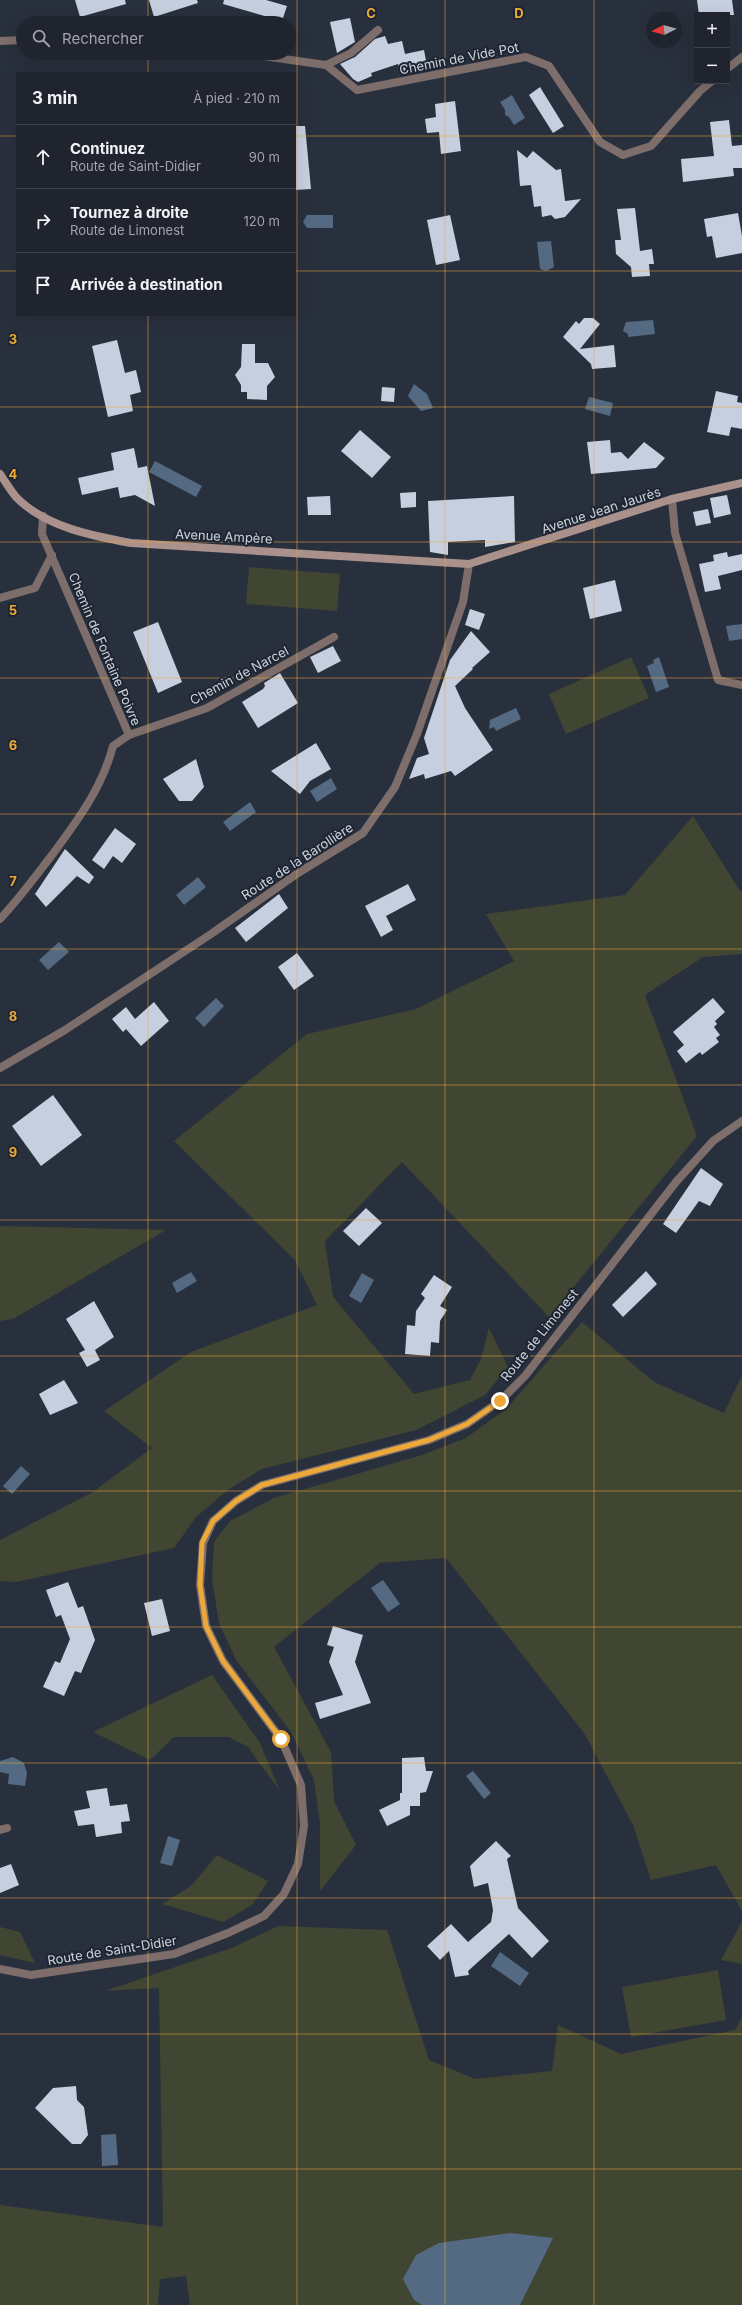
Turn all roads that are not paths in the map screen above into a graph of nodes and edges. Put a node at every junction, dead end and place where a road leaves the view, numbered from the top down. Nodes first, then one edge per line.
1 (378, 30) dead end
2 (16, 40) edge
3 (0, 41) edge
4 (742, 57) edge
5 (290, 60) edge
6 (326, 65) junction
7 (730, 67) edge
8 (708, 84) edge
9 (0, 474) edge
10 (742, 483) edge
11 (672, 499) junction
12 (43, 516) junction
13 (52, 555) junction
14 (469, 564) junction
15 (0, 598) edge
16 (334, 637) dead end
17 (742, 685) edge
18 (129, 735) junction
19 (0, 919) edge
20 (0, 1068) edge
21 (742, 1121) edge
22 (213, 1521) joint
23 (0, 1969) edge

1 - 6 street
2 - 3 street
4 - 7 street
5 - 6 street
6 - 8 street, Chemin de Vide Pot
9 - 12 main road, Avenue Ampère
10 - 11 main road, Avenue Jean Jaurès
11 - 14 main road, Avenue Jean Jaurès
11 - 17 street
12 - 13 street, Chemin de Fontaine Poivre
12 - 14 main road, Avenue Ampère
13 - 15 street
13 - 18 street, Chemin de Fontaine Poivre
14 - 20 street, Route de la Barollière
16 - 18 street, Chemin de Narcel
18 - 19 street, Chemin de Fontaine Poivre
21 - 22 street, Route de Limonest
22 - 23 street, Route de Saint-Didier

